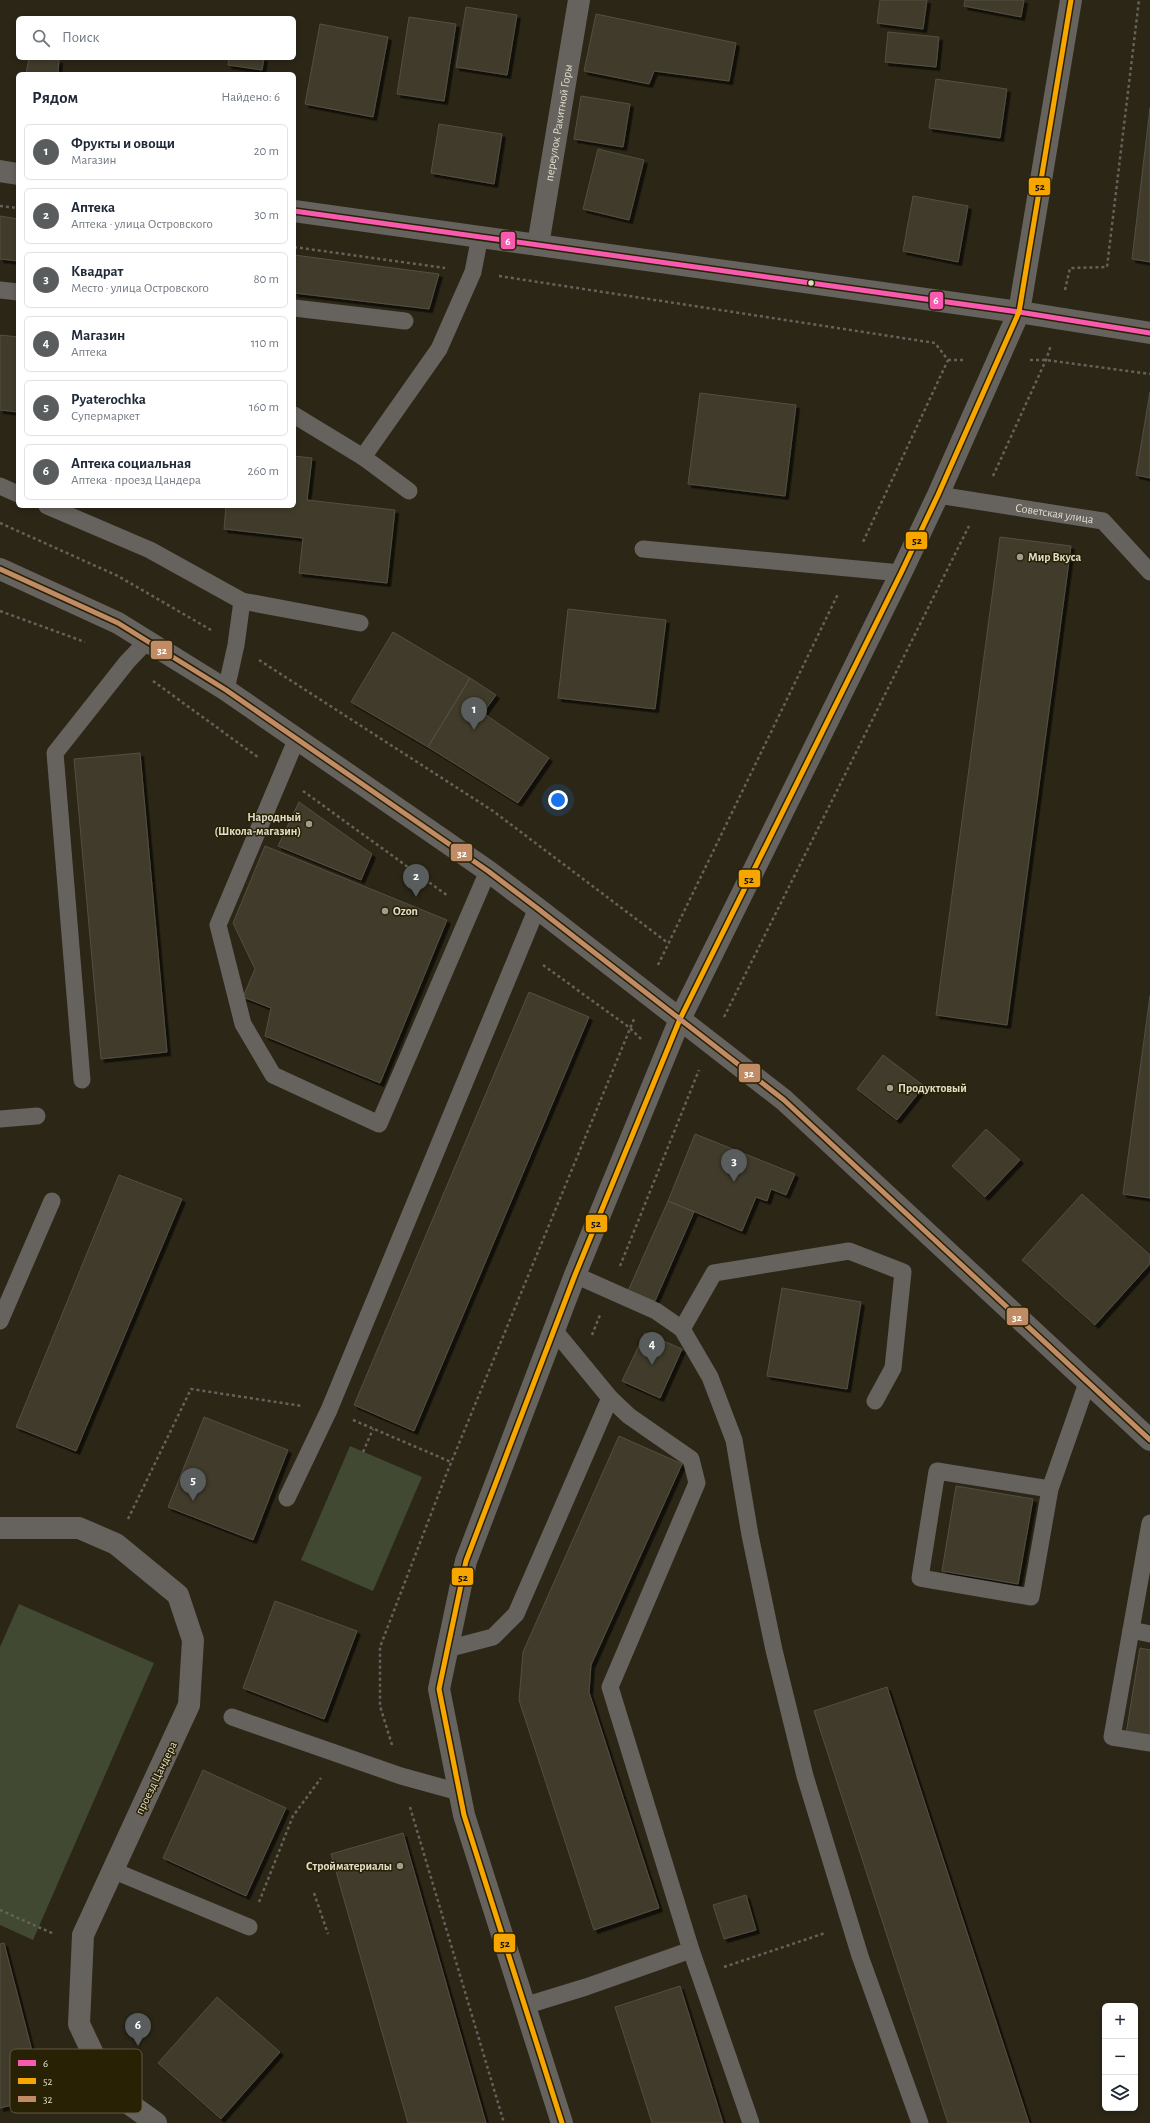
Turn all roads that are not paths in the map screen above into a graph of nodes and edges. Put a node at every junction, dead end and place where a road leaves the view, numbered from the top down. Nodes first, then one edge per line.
1 (579, 0) edge
2 (1071, 0) edge
3 (0, 171) edge
4 (16, 174) edge
5 (296, 211) edge
6 (480, 236) junction
7 (538, 245) junction
8 (0, 290) edge
9 (16, 292) edge
10 (296, 308) edge
11 (1019, 312) junction
12 (405, 321) dead end
13 (1150, 332) edge
14 (296, 416) edge
15 (363, 456) junction
16 (0, 486) edge
17 (408, 491) dead end
18 (16, 493) edge
19 (938, 495) junction
20 (52, 508) edge
21 (643, 549) dead end
22 (0, 569) edge
23 (1150, 572) edge
24 (901, 573) junction
25 (242, 601) junction
26 (360, 623) dead end
27 (147, 641) junction
28 (226, 690) junction
29 (297, 738) junction
30 (488, 871) junction
31 (537, 908) junction
32 (680, 1019) junction
33 (82, 1080) dead end
34 (37, 1116) dead end
35 (0, 1119) edge
36 (52, 1201) dead end
37 (575, 1276) junction
38 (0, 1321) edge
39 (682, 1329) junction
40 (554, 1330) junction
41 (1087, 1382) junction
42 (610, 1398) junction
43 (875, 1400) dead end
44 (1150, 1440) edge
45 (1050, 1489) junction
46 (287, 1498) dead end
47 (1150, 1523) edge
48 (0, 1528) edge
49 (1132, 1630) junction
50 (1150, 1634) edge
51 (447, 1649) junction
52 (232, 1717) dead end
53 (1150, 1744) edge
54 (459, 1792) junction
55 (112, 1870) junction
56 (249, 1927) road end
57 (691, 1950) junction
58 (524, 2006) junction
59 (91, 2049) edge
60 (142, 2113) edge
61 (156, 2123) edge
62 (562, 2123) edge
63 (751, 2123) edge
64 (920, 2123) edge

1 - 7 street, переулок Ракитной Горы
2 - 11 street
3 - 4 street
5 - 6 street
6 - 7 street
6 - 15 lane
7 - 11 street
8 - 9 lane
10 - 12 lane
11 - 13 street
11 - 19 street
14 - 15 lane
15 - 17 lane
16 - 18 lane
19 - 23 lane, Советская улица
19 - 24 street
20 - 25 lane
21 - 24 lane
22 - 27 street
24 - 32 street
25 - 26 lane
25 - 28 lane
27 - 28 street
27 - 33 lane
28 - 29 street
29 - 30 street
29 - 30 lane
30 - 31 street
31 - 32 street
31 - 46 lane
32 - 37 street
32 - 41 street
34 - 35 lane
36 - 38 lane
37 - 39 lane
37 - 40 street
39 - 43 lane
39 - 64 lane
40 - 42 lane
40 - 51 street
41 - 44 street
41 - 45 lane
42 - 51 lane
42 - 57 lane
45 - 45 lane
47 - 49 lane
48 - 55 street, проезд Цандера
49 - 50 lane
49 - 53 lane
51 - 54 street
52 - 54 lane
54 - 58 street
55 - 56 lane
55 - 59 street, проезд Цандера
57 - 58 lane
57 - 63 lane
58 - 62 street
60 - 61 street, проезд Цандера

